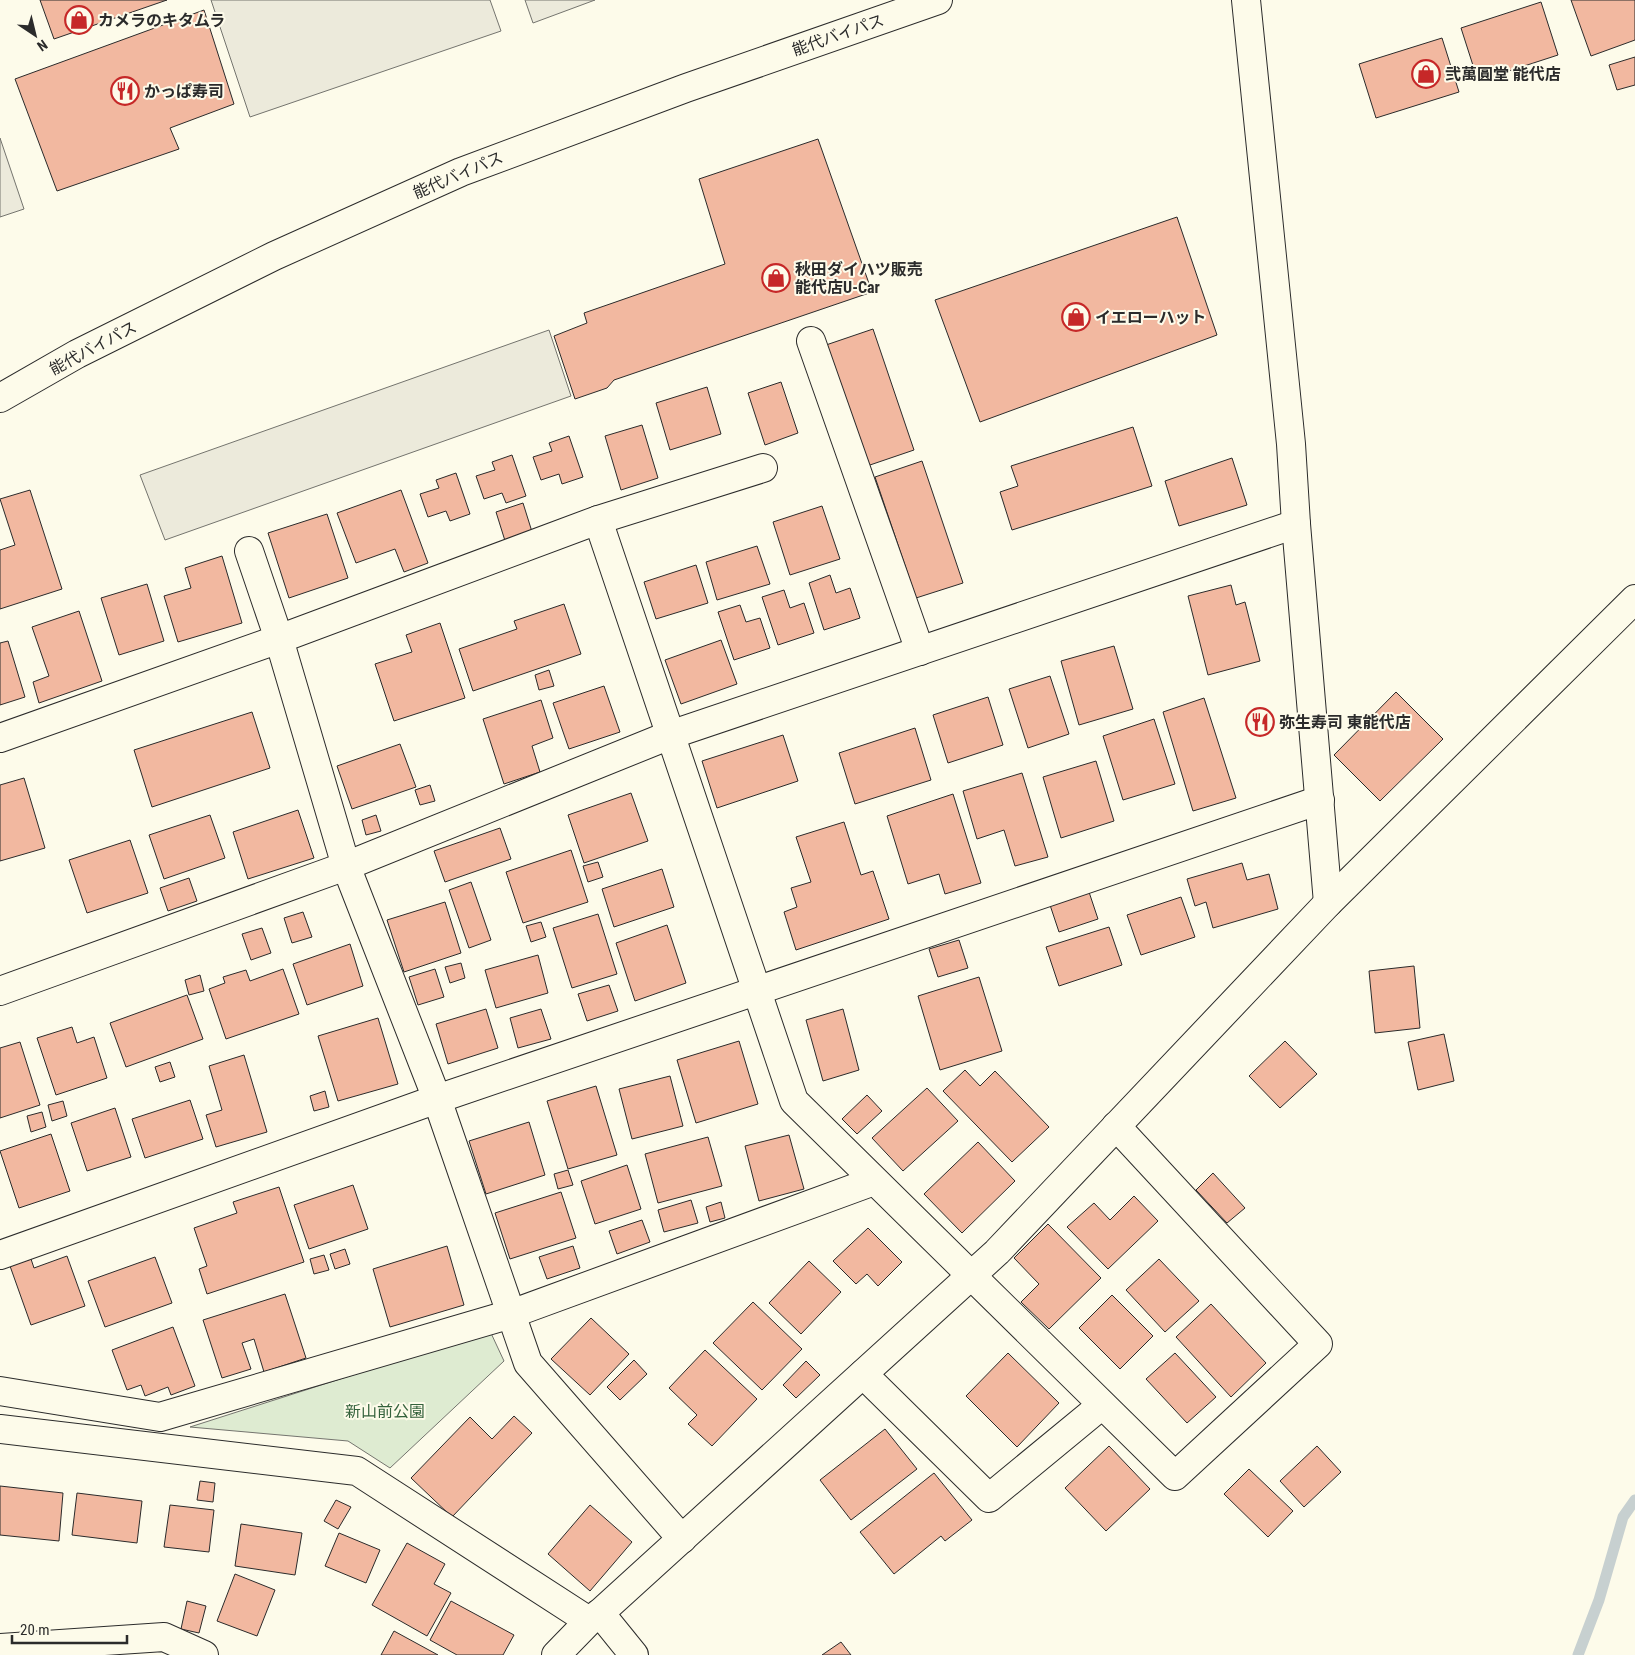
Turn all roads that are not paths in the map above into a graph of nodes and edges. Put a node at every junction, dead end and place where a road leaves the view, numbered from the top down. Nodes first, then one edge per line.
1 (938, 0) edge
2 (1246, 0) edge
3 (811, 341) dead end
4 (0, 398) edge
5 (763, 468) dead end
6 (598, 520) junction
7 (1296, 524) junction
8 (249, 551) dead end
9 (1635, 599) edge
10 (279, 639) junction
11 (920, 651) junction
12 (670, 735) junction
13 (0, 738) edge
14 (1320, 800) junction
15 (346, 866) junction
16 (1328, 903) junction
17 (0, 991) edge
18 (756, 991) junction
19 (437, 1099) junction
20 (1116, 1126) junction
21 (874, 1181) junction
22 (0, 1255) edge
23 (970, 1276) junction
24 (511, 1314) junction
25 (863, 1374) junction
26 (0, 1391) edge
27 (1102, 1405) junction
28 (0, 1429) edge
29 (682, 1539) junction
30 (594, 1617) junction
31 (0, 1648) edge
32 (204, 1655) edge
33 (556, 1655) edge
34 (634, 1655) edge

1 - 4 main road, 能代バイパス
2 - 7 main road
3 - 11 main road
5 - 6 main road
6 - 10 main road
6 - 12 main road
7 - 11 main road
7 - 14 main road
8 - 10 main road
9 - 16 main road
10 - 13 main road
10 - 15 main road
11 - 12 main road
12 - 15 main road
12 - 18 main road
14 - 16 main road
14 - 18 main road
15 - 17 main road
15 - 19 main road
16 - 20 main road
18 - 19 main road
18 - 21 main road
19 - 22 main road
19 - 24 main road
20 - 23 main road
20 - 27 main road
21 - 23 main road
21 - 24 main road
23 - 25 main road
23 - 27 main road
24 - 26 main road
24 - 29 main road
25 - 27 main road
25 - 29 main road
28 - 30 main road
29 - 30 main road
30 - 33 main road
30 - 34 main road
31 - 32 main road

